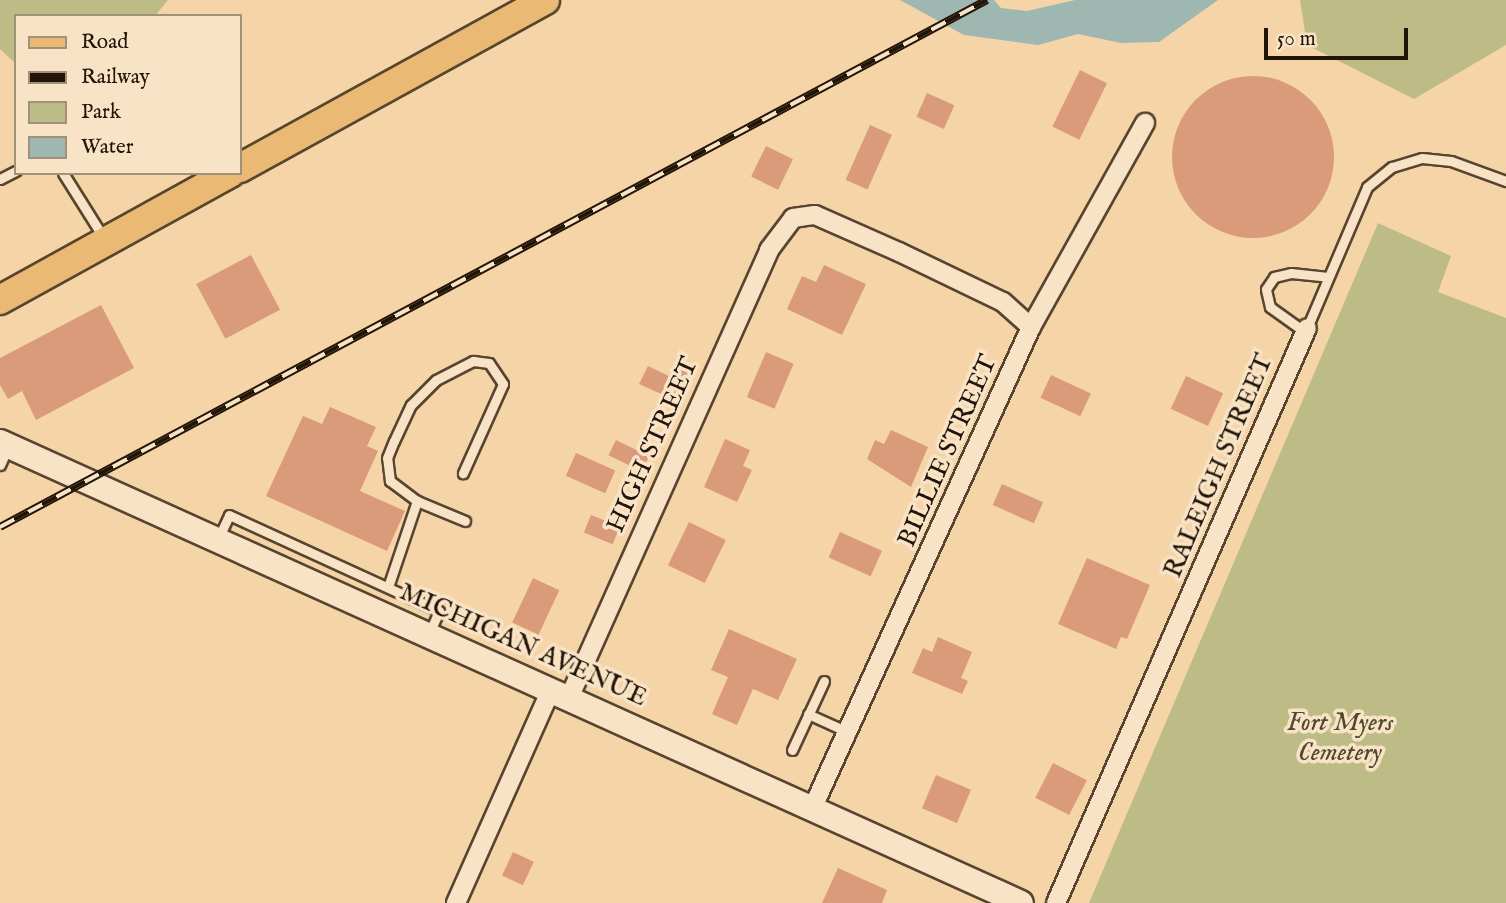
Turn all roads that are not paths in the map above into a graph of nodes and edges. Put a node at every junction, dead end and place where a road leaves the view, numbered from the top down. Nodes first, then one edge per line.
1 (545, 0) edge
2 (1145, 123) dead end
3 (242, 167) edge
4 (64, 175) edge
5 (226, 175) edge
6 (1506, 180) edge
7 (107, 242) junction
8 (1328, 277) junction
9 (0, 300) edge
10 (1031, 327) junction
11 (1306, 330) junction
12 (3, 451) edge
13 (463, 473) dead end
14 (417, 501) junction
15 (465, 521) dead end
16 (218, 540) junction
17 (387, 587) junction
18 (428, 635) junction
19 (824, 681) dead end
20 (560, 694) junction
21 (808, 715) junction
22 (848, 732) junction
23 (792, 751) dead end
24 (813, 807) junction
25 (456, 903) edge
26 (1021, 903) edge
27 (1056, 903) edge

1 - 3 main road
2 - 10 street, BILLIE STREET
4 - 7 lane
5 - 7 main road
6 - 8 lane, RALEIGH STREET
7 - 9 main road
8 - 11 lane, RALEIGH STREET
8 - 11 lane
10 - 20 street, HIGH STREET
10 - 22 street, BILLIE STREET
11 - 27 street, RALEIGH STREET
12 - 16 street, MICHIGAN AVENUE
13 - 14 lane
14 - 15 lane
14 - 17 lane
16 - 17 lane
16 - 18 street, MICHIGAN AVENUE
17 - 18 lane
18 - 20 street, MICHIGAN AVENUE
19 - 21 lane
20 - 24 street, MICHIGAN AVENUE
20 - 25 street, HIGH STREET
21 - 22 lane
21 - 23 lane
22 - 24 street, BILLIE STREET
24 - 26 street, MICHIGAN AVENUE

